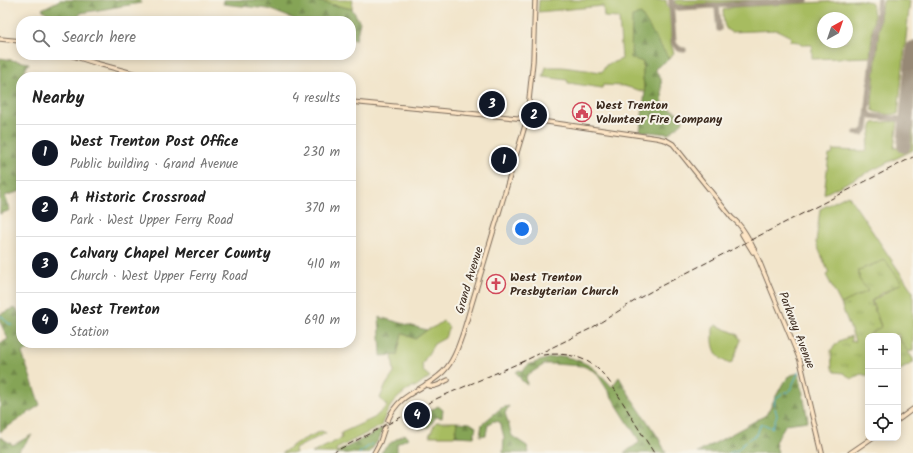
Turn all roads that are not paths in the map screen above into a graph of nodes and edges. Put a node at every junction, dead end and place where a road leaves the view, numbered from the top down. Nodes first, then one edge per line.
1 (535, 0) edge
2 (0, 39) edge
3 (16, 41) edge
4 (84, 60) edge
5 (128, 72) edge
6 (356, 102) edge
7 (527, 118) junction
8 (448, 380) dead end
9 (426, 384) junction
10 (913, 409) edge
11 (901, 418) edge
12 (388, 420) tunnel mouth
13 (386, 428) tunnel mouth
14 (868, 441) edge
15 (374, 453) edge
16 (822, 453) edge
17 (850, 453) edge

1 - 7 main road, Grand Avenue
2 - 3 main road
4 - 5 main road
6 - 7 main road
7 - 9 main road, Grand Avenue
7 - 16 main road, Parkway Avenue
8 - 9 main road
9 - 12 main road, Grand Avenue
10 - 11 main road
13 - 15 main road
14 - 17 main road

